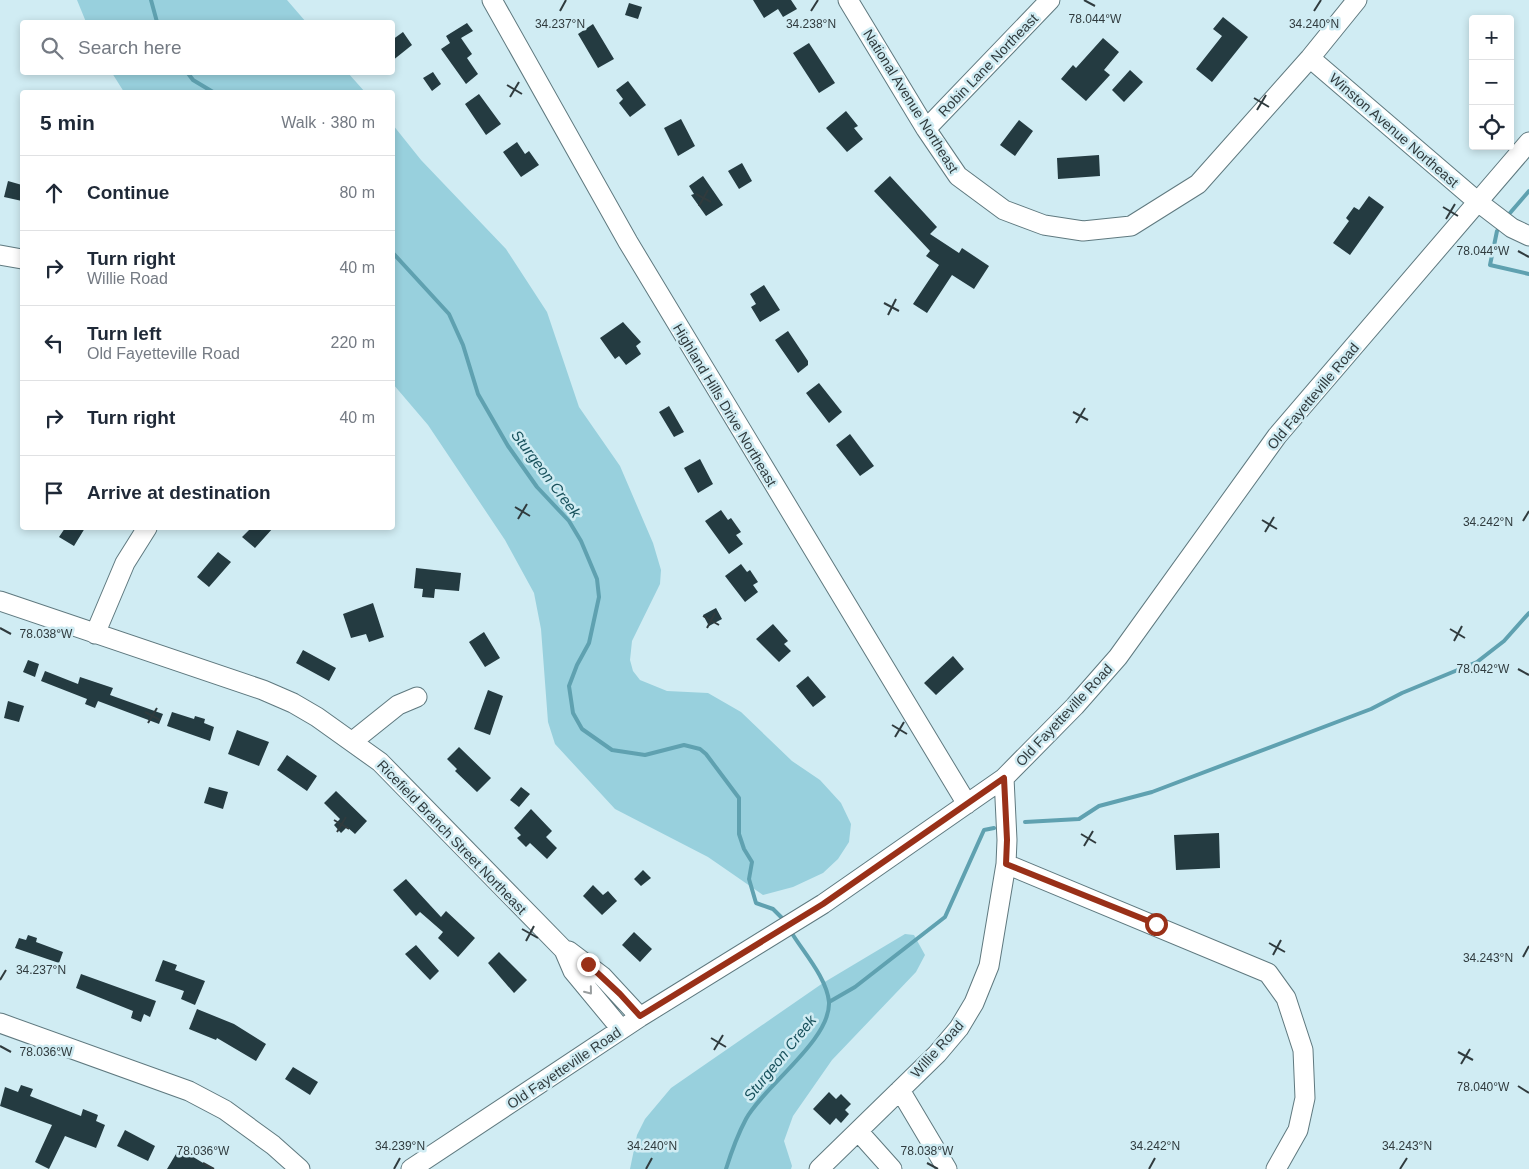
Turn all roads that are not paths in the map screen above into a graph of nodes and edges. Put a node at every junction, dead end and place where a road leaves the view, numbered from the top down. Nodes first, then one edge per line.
1 (492, 0) edge
2 (848, 0) edge
3 (1050, 0) edge
4 (1357, 0) edge
5 (1310, 58) junction
6 (926, 129) junction
7 (1529, 142) edge
8 (1478, 202) junction
9 (1529, 236) edge
10 (0, 256) edge
11 (20, 259) edge
12 (146, 530) edge
13 (0, 602) edge
14 (95, 634) junction
15 (418, 697) dead end
16 (353, 741) junction
17 (1004, 778) junction
18 (966, 804) junction
19 (1006, 864) junction
20 (564, 950) junction
21 (640, 1016) junction
22 (0, 1023) edge
23 (621, 1029) junction
24 (900, 1090) junction
25 (858, 1131) junction
26 (300, 1169) edge
27 (411, 1169) edge
28 (819, 1169) edge
29 (892, 1169) edge
30 (947, 1169) edge
31 (1276, 1169) edge

1 - 18 street, Highland Hills Drive Northeast
2 - 6 street, National Avenue Northeast
3 - 6 street, Robin Lane Northeast
4 - 5 street, National Avenue Northeast
5 - 6 street, National Avenue Northeast
5 - 8 street, Winston Avenue Northeast
7 - 8 street, Old Fayetteville Road
8 - 9 street, Winston Avenue Northeast
8 - 17 street, Old Fayetteville Road
10 - 11 street
12 - 14 street
13 - 14 street, Ricefield Branch Street Northeast
14 - 16 street, Ricefield Branch Street Northeast
15 - 16 street
16 - 20 street, Ricefield Branch Street Northeast
17 - 18 street, Old Fayetteville Road
17 - 19 street, Willie Road
18 - 21 street, Old Fayetteville Road
19 - 24 street, Willie Road
19 - 31 street
20 - 21 street, Ricefield Branch Street Northeast
20 -> 23 street, Ricefield Branch Street Northeast
21 - 23 street, Old Fayetteville Road
22 - 26 street
23 - 27 street, Old Fayetteville Road
24 - 25 street, Willie Road
24 - 30 street
25 - 28 street, Willie Road
25 - 29 street

